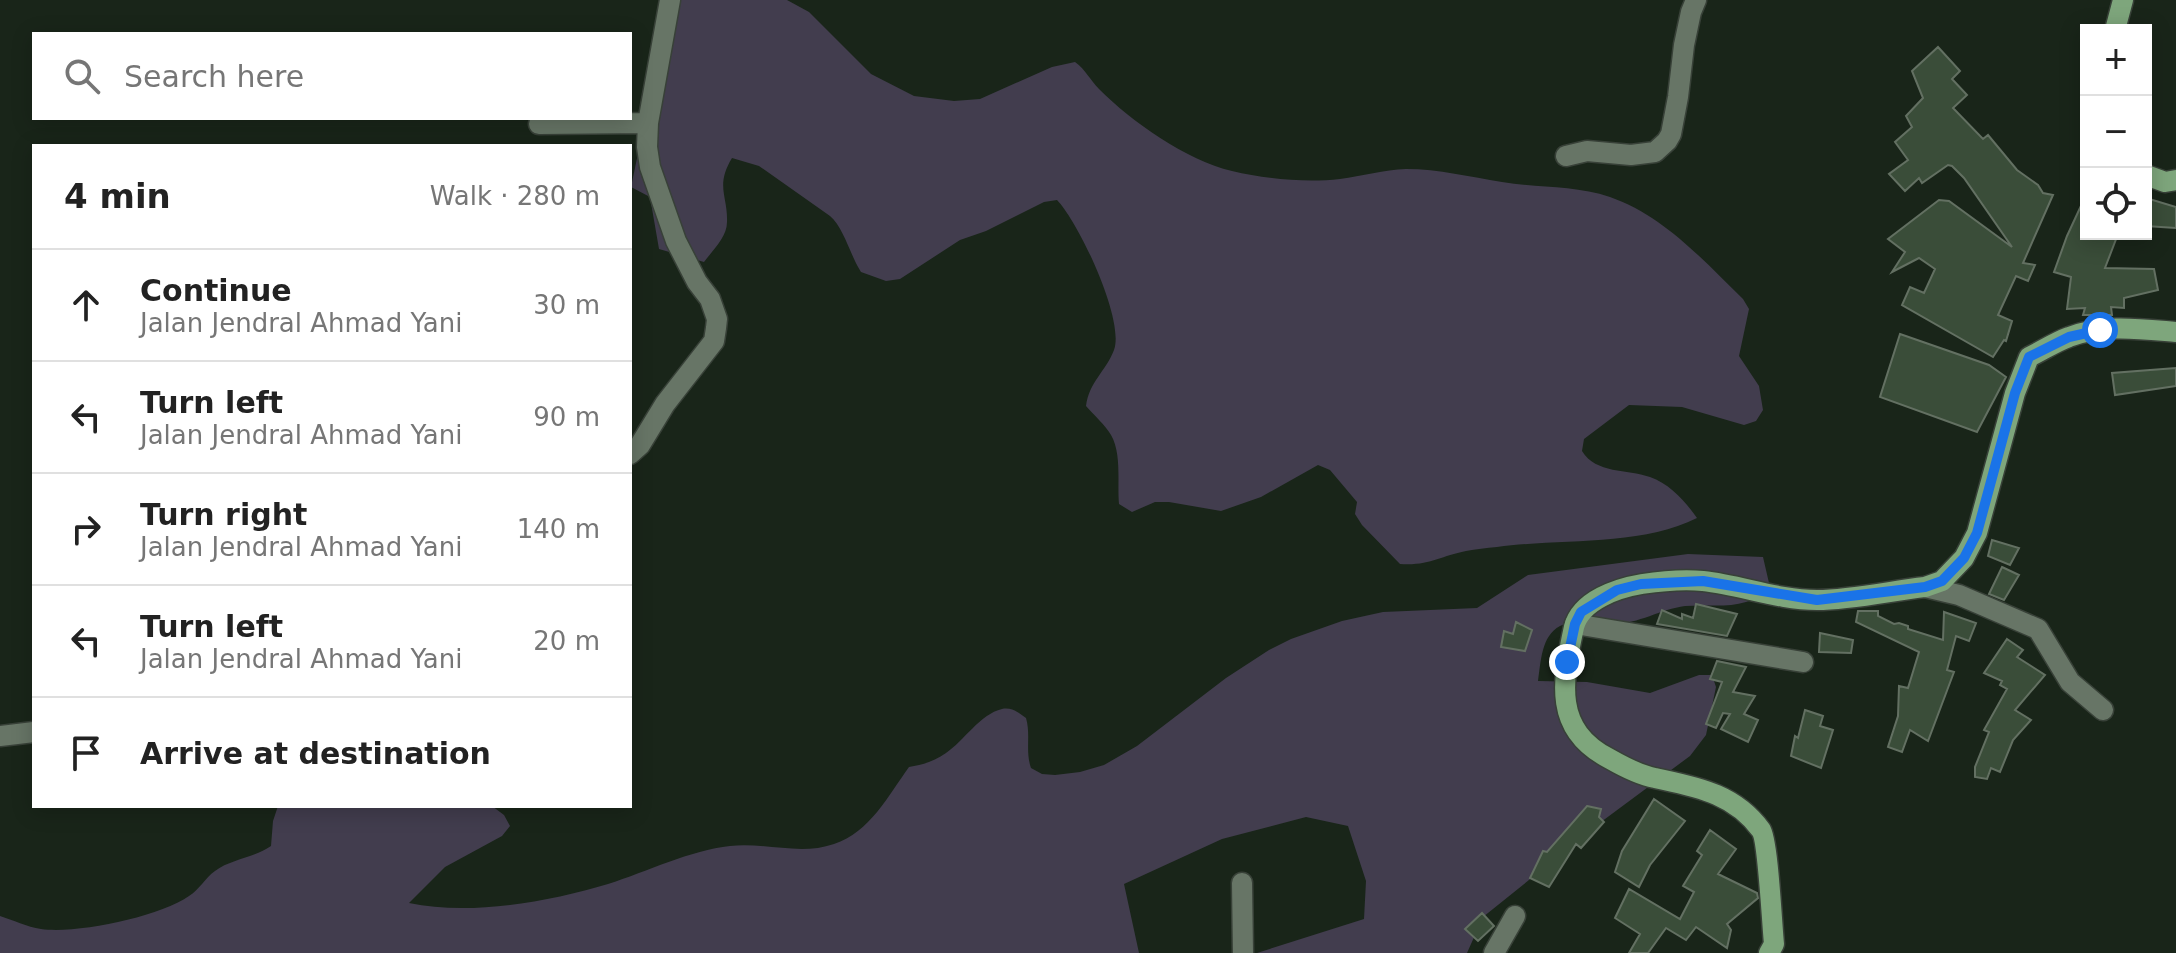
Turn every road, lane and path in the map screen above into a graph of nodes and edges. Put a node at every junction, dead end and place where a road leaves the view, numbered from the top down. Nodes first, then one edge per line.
1 (670, 0) edge
2 (1696, 0) edge
3 (2123, 0) edge
4 (2117, 24) edge
5 (648, 123) junction
6 (550, 144) edge
7 (1566, 156) dead end
8 (2152, 177) edge
9 (2176, 180) edge
10 (2176, 332) edge
11 (632, 452) edge
12 (1925, 587) junction
13 (1575, 624) junction
14 (1803, 662) dead end
15 (2103, 710) dead end
16 (32, 732) edge
17 (0, 736) edge
18 (1242, 883) dead end
19 (1515, 916) dead end
20 (1243, 953) edge
21 (1494, 953) edge
22 (1769, 953) edge

1 - 5 street
2 - 7 street
3 - 4 main road
5 - 6 street
5 - 11 street
8 - 9 main road
10 - 12 main road
12 - 13 main road
12 - 15 street
13 - 14 street
13 - 22 main road
16 - 17 street
18 - 20 street
19 - 21 street

